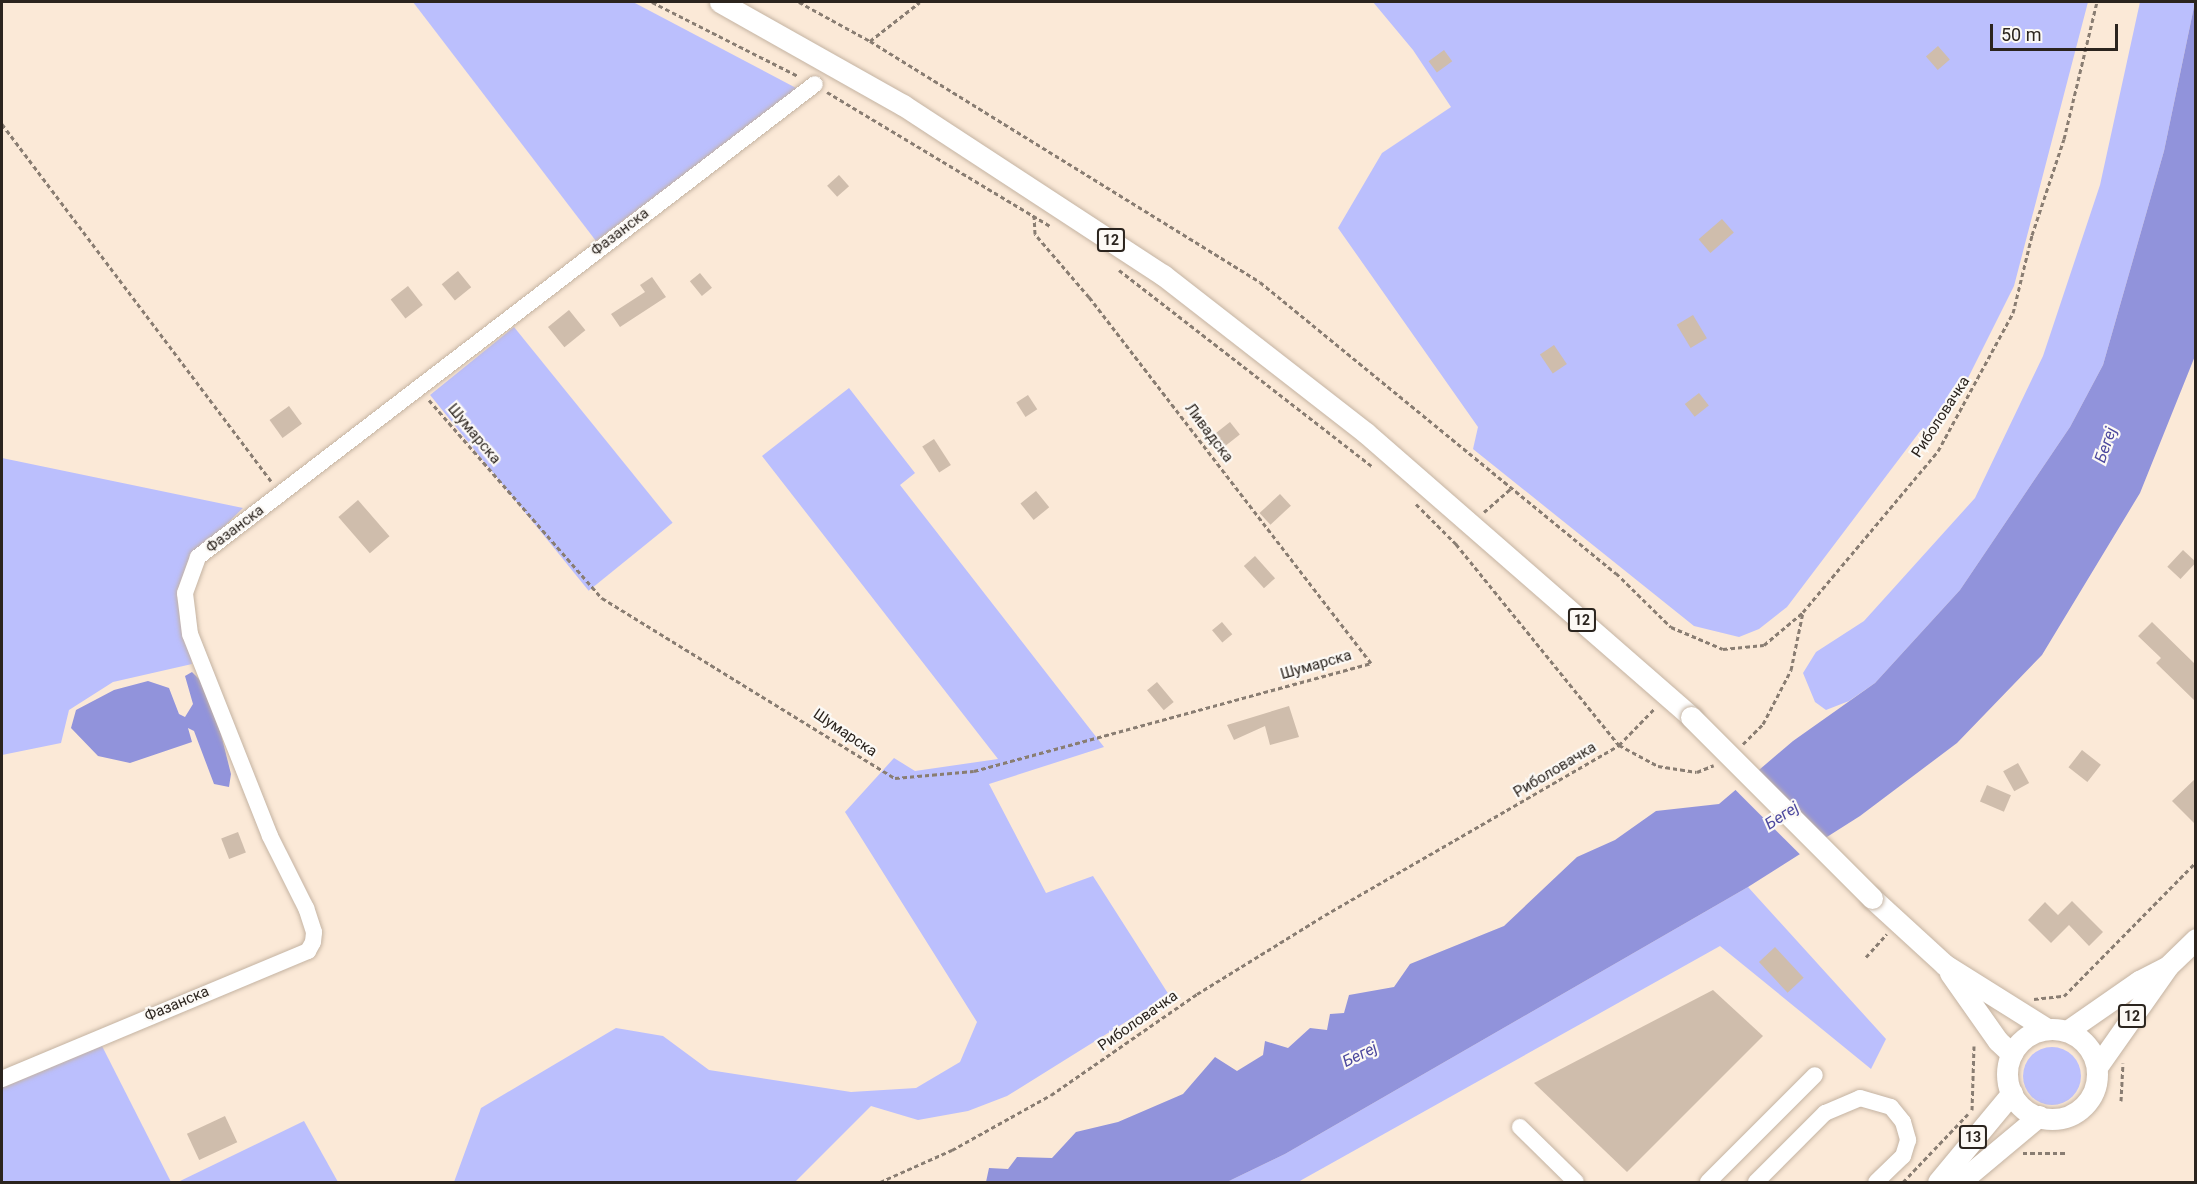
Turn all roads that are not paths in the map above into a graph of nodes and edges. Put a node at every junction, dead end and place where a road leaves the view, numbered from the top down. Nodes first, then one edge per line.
1 (720, 2) edge
2 (815, 84) road end
3 (2196, 939) edge
4 (1945, 965) junction
5 (2168, 966) junction
6 (2057, 1030) junction
7 (2012, 1054) junction
8 (2097, 1067) junction
9 (1815, 1076) dead end
10 (2, 1079) edge
11 (2012, 1093) junction
12 (2039, 1116) junction
13 (1520, 1127) dead end
14 (1576, 1182) edge
15 (1708, 1182) edge
16 (1756, 1182) edge
17 (1876, 1182) edge
18 (1938, 1182) edge
19 (1960, 1182) edge

1 - 4 main road, 12, bridge
2 - 10 street, Фазанска
3 - 5 main road, 12
4 - 6 main road, 12
4 - 7 main road, 12
5 - 6 main road, 12
5 - 8 main road, 12
6 - 7 main road, 12
6 - 8 main road, 12
7 - 11 main road
8 - 12 main road, 12
9 - 15 street
11 - 12 main road
11 - 18 main road, 13
12 - 19 main road, 13
13 - 14 street
16 - 17 street

